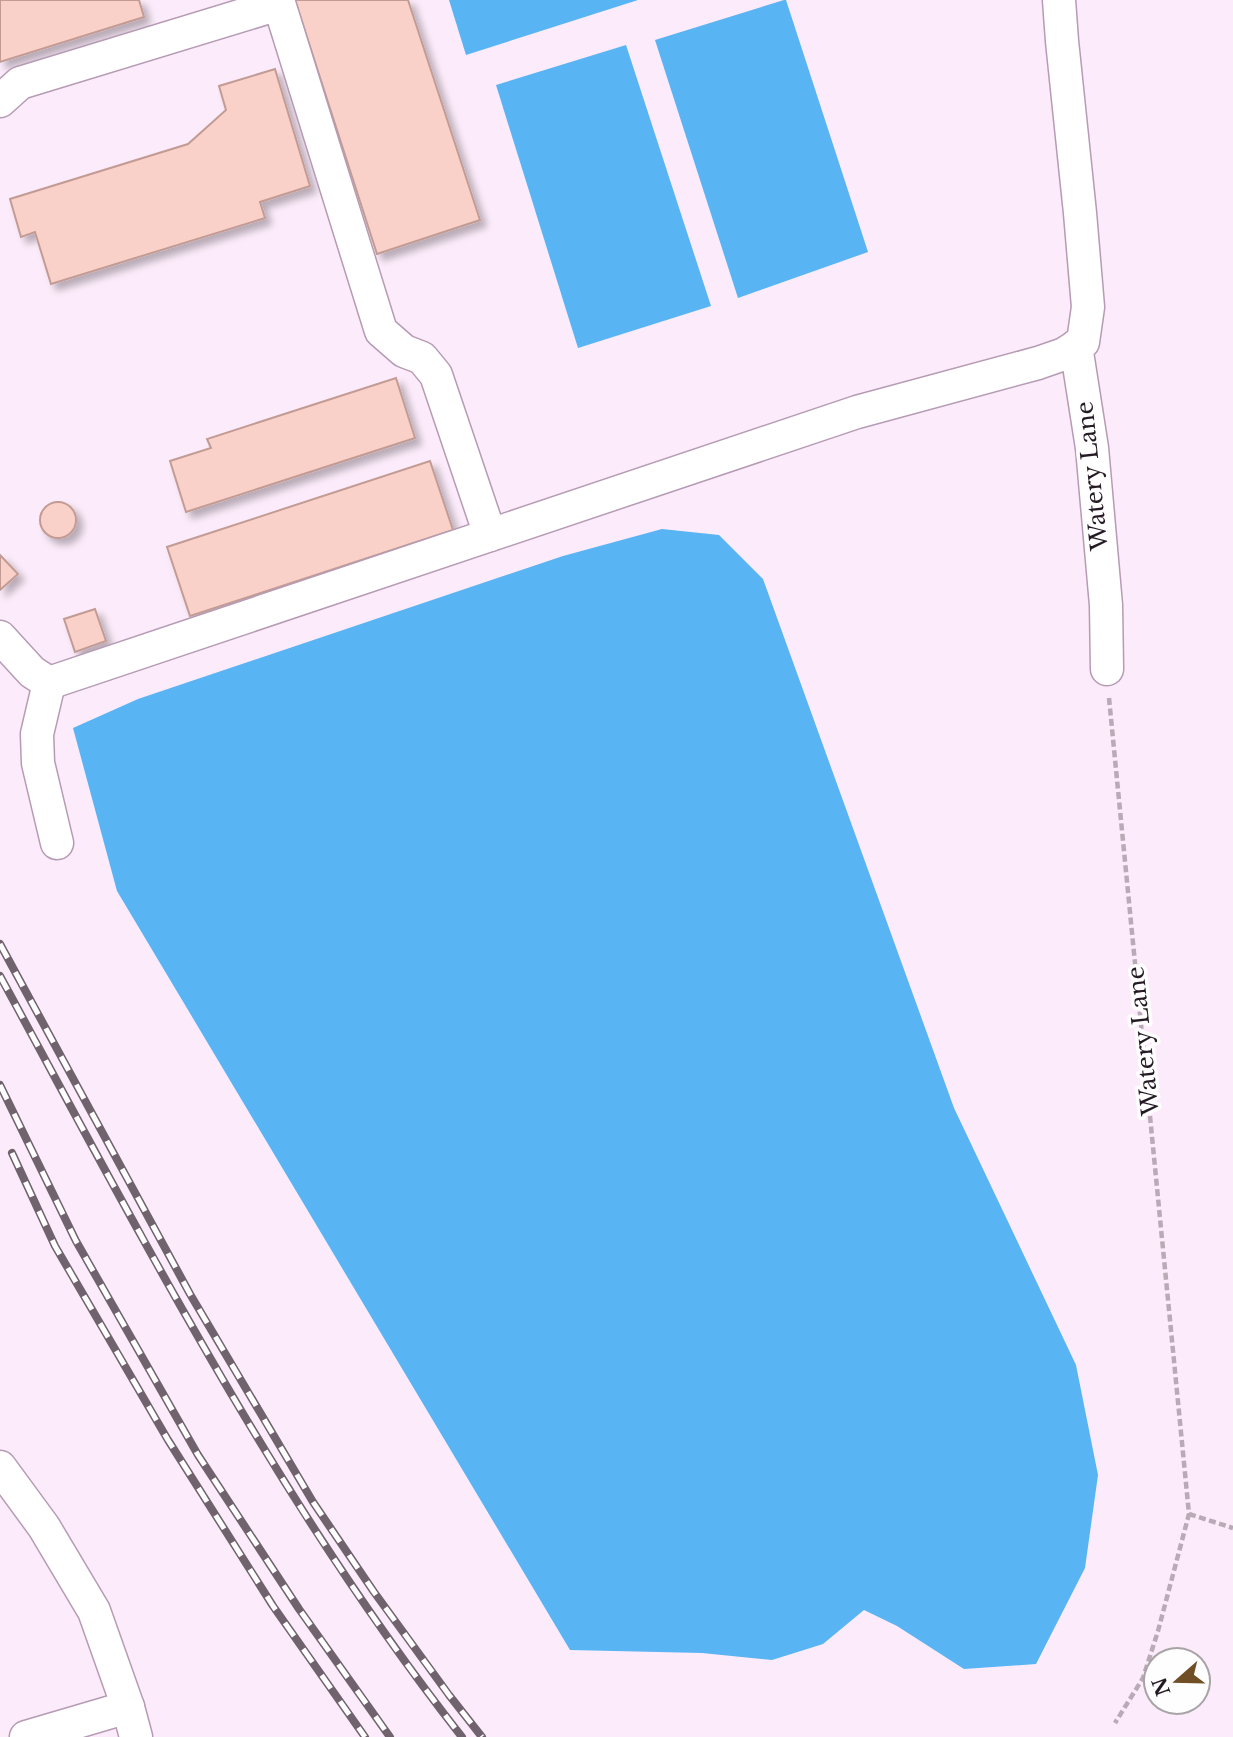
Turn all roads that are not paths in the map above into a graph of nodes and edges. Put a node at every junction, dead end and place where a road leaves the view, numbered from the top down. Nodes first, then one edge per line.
1 (1059, 0) edge
2 (279, 2) edge
3 (0, 101) edge
4 (1076, 346) junction
5 (489, 535) junction
6 (0, 638) edge
7 (1107, 669) road end
8 (49, 684) junction
9 (57, 843) dead end
10 (0, 1467) edge
11 (132, 1722) edge
12 (26, 1737) edge

1 - 4 street, Watery Lane
2 - 3 street
2 - 5 street
4 - 5 street
4 - 7 street, Watery Lane
5 - 8 street
6 - 8 street
8 - 9 street
10 - 11 street
11 - 12 street

